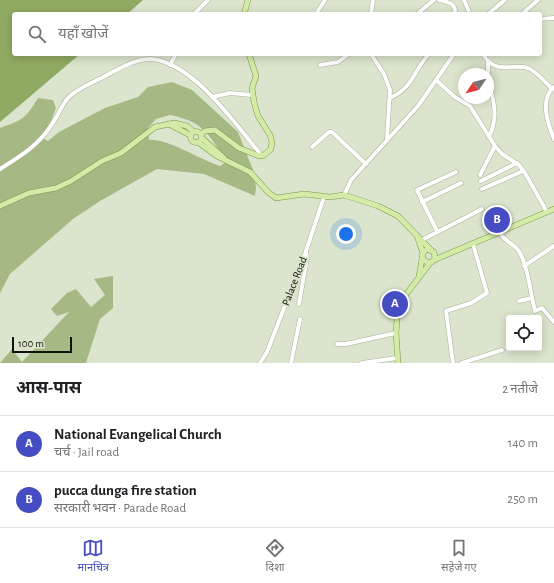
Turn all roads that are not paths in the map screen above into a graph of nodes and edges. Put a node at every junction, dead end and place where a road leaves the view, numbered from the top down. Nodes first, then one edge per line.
1 (208, 0) edge
2 (248, 0) edge
3 (325, 0) edge
4 (373, 0) edge
5 (434, 0) edge
6 (439, 0) edge
7 (464, 0) edge
8 (505, 0) edge
9 (538, 0) edge
10 (196, 12) edge
11 (245, 12) edge
12 (317, 12) edge
13 (371, 12) edge
14 (419, 12) edge
15 (455, 12) edge
16 (469, 12) edge
17 (492, 12) edge
18 (524, 12) edge
19 (542, 18) edge
20 (554, 18) edge
21 (175, 56) edge
22 (250, 56) edge
23 (346, 56) edge
24 (372, 56) edge
25 (428, 56) edge
26 (453, 56) edge
27 (484, 56) edge
28 (488, 62) junction
29 (170, 65) junction
30 (320, 65) dead end
31 (488, 68) edge
32 (436, 80) junction
33 (553, 88) edge
34 (252, 95) junction
35 (212, 97) junction
36 (390, 98) junction
37 (494, 104) edge
38 (192, 133) junction
39 (489, 137) junction
40 (200, 138) junction
41 (387, 139) junction
42 (554, 139) edge
43 (495, 146) junction
44 (312, 148) dead end
45 (262, 156) junction
46 (517, 163) junction
47 (366, 164) junction
48 (0, 169) edge
49 (523, 171) junction
50 (456, 172) dead end
51 (480, 175) dead end
52 (481, 181) dead end
53 (461, 183) dead end
54 (482, 189) dead end
55 (344, 195) junction
56 (324, 197) junction
57 (422, 202) junction
58 (0, 206) edge
59 (482, 209) dead end
60 (554, 209) edge
61 (547, 212) junction
62 (437, 231) junction
63 (500, 233) junction
64 (416, 236) junction
65 (422, 240) junction
66 (473, 244) junction
67 (554, 246) edge
68 (432, 250) junction
69 (306, 251) junction
70 (449, 253) junction
71 (422, 255) junction
72 (432, 261) junction
73 (524, 266) junction
74 (419, 278) junction
75 (532, 298) junction
76 (519, 301) dead end
77 (299, 304) dead end
78 (300, 319) dead end
79 (554, 322) edge
80 (396, 333) junction
81 (336, 344) dead end
82 (502, 350) dead end
83 (398, 360) edge
84 (260, 363) edge
85 (291, 363) edge
86 (362, 363) edge
87 (453, 363) edge
88 (462, 363) edge

1 - 10 street
2 - 11 main road
3 - 12 street
4 - 13 street
5 - 14 street
6 - 15 street
7 - 16 street
8 - 17 street
9 - 18 street
19 - 20 street
21 - 29 street
22 - 34 main road
23 - 30 street
24 - 36 street
25 - 36 street
26 - 32 street
27 - 28 street
28 - 31 street
28 - 33 street
29 - 35 street
29 - 48 street
32 - 39 street
32 - 41 street
33 - 42 street
34 - 35 street
34 - 45 main road
35 - 45 street
36 - 41 street
37 - 39 street
38 - 40 main road
38 - 40 main road
38 - 58 main road
39 - 43 street
40 - 45 main road
40 - 56 main road
41 - 47 street
43 - 46 street
43 - 51 street
44 - 47 street
46 - 49 street
46 - 52 street
47 - 55 street
49 - 54 street
49 - 61 street
50 - 57 street
53 - 57 street
55 - 56 main road
55 - 64 main road
56 - 69 street, Palace Road
57 - 62 street
59 - 62 street
60 - 61 main road
61 - 63 main road
62 - 65 street
63 - 66 main road
63 - 73 street
64 - 65 main road
64 - 71 main road
65 - 68 main road
66 - 70 main road
66 - 87 street
67 - 73 street
68 - 70 main road
68 - 71 main road
68 - 72 main road
69 - 77 street
69 - 84 street, Palace Road
70 - 72 main road
71 - 72 main road
71 - 74 main road
72 - 74 main road
73 - 75 street
74 - 80 main road
75 - 76 street
75 - 79 street
78 - 85 street
80 - 81 street
80 - 83 main road
82 - 88 street
83 - 86 street

